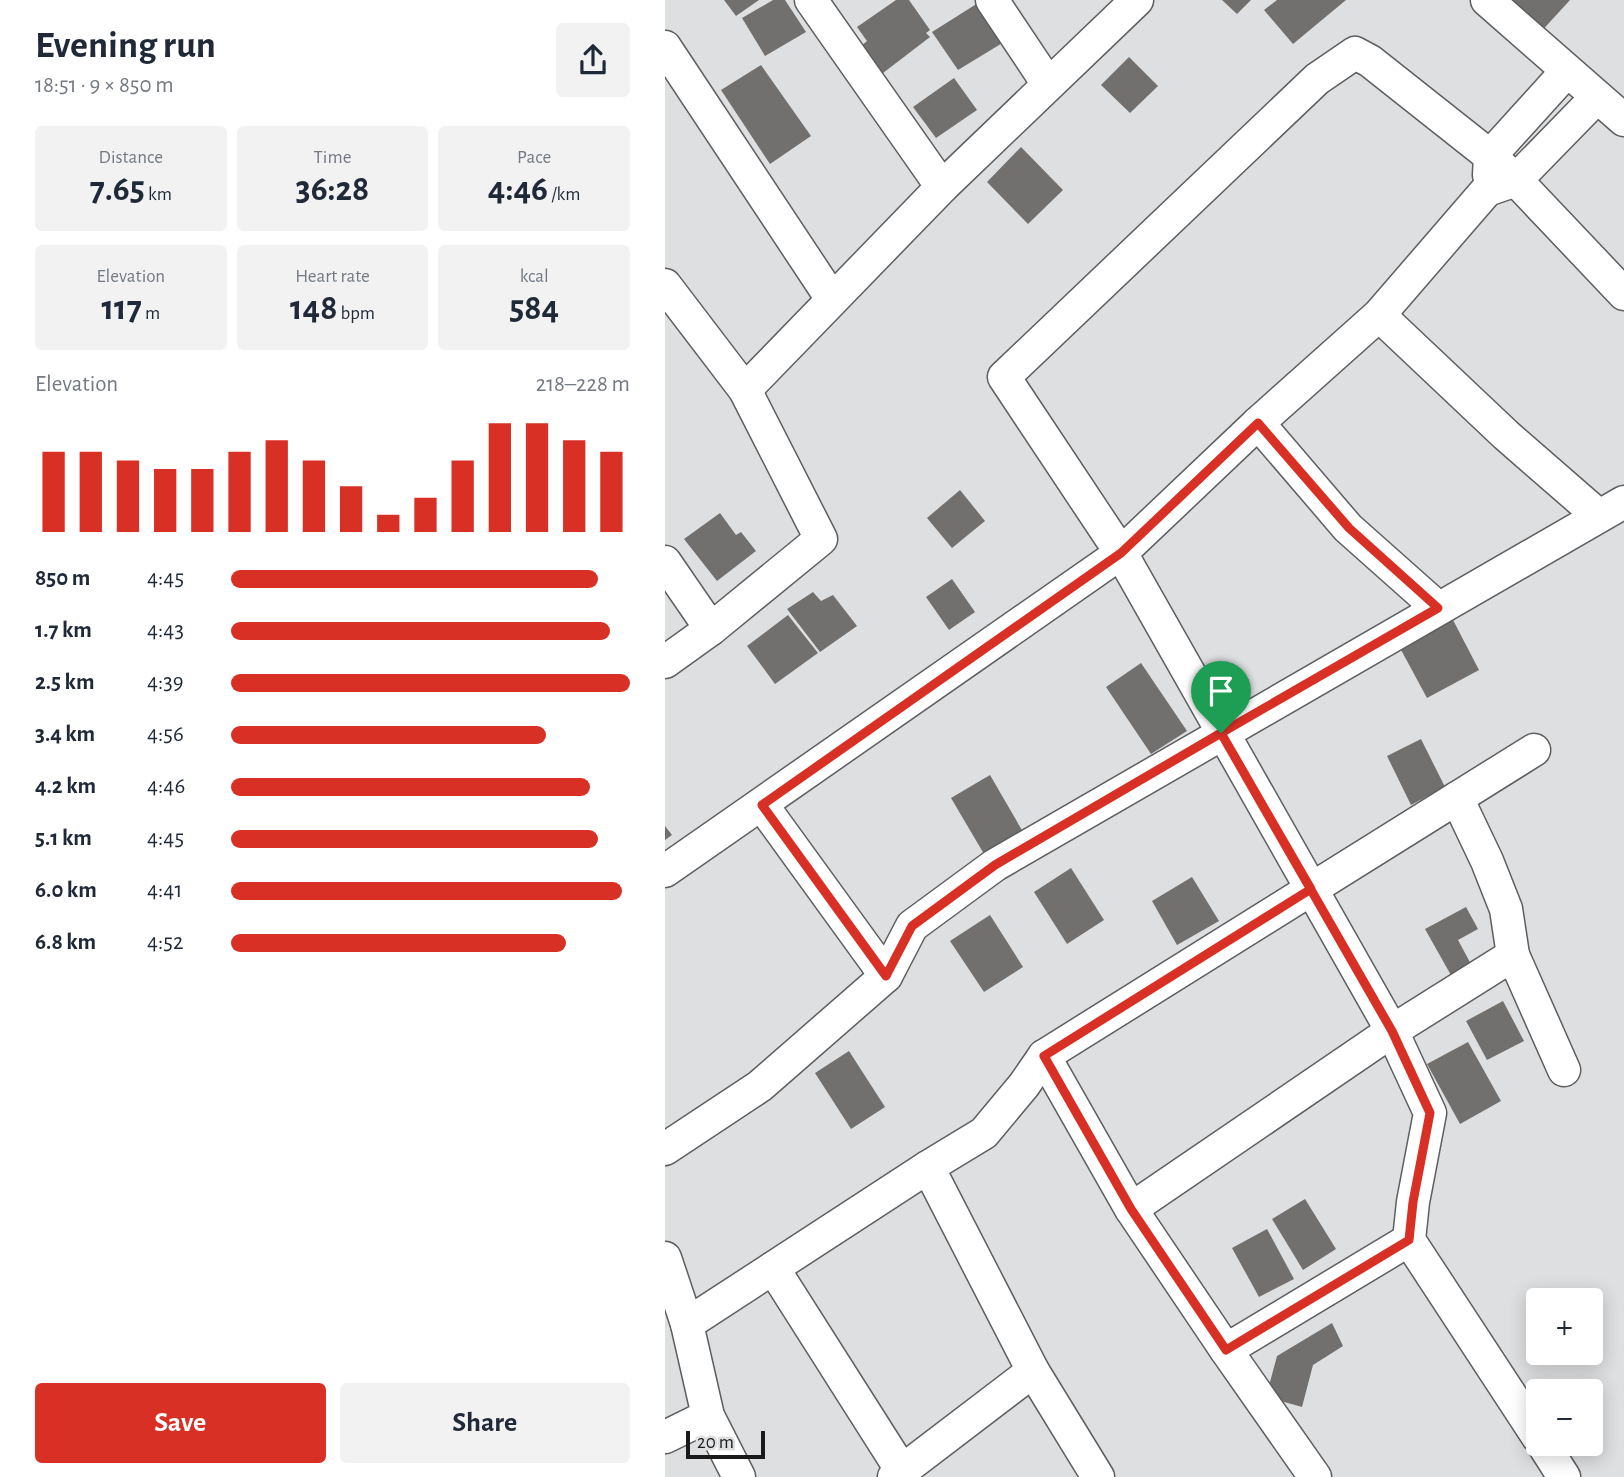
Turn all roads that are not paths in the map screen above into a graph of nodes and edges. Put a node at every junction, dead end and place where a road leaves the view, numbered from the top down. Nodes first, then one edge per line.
1 (811, 0) edge
2 (992, 0) edge
3 (1137, 0) edge
4 (1487, 0) edge
5 (665, 47) edge
6 (1567, 71) junction
7 (1048, 84) junction
8 (1597, 97) junction
9 (1624, 121) edge
10 (1490, 156) junction
11 (1516, 180) junction
12 (942, 187) junction
13 (1487, 190) junction
14 (665, 285) edge
15 (1624, 294) edge
16 (832, 299) junction
17 (1379, 315) junction
18 (745, 390) junction
19 (1258, 423) junction
20 (1611, 509) edge
21 (1121, 553) junction
22 (665, 562) edge
23 (1438, 608) junction
24 (711, 629) junction
25 (665, 662) edge
26 (1221, 733) junction
27 (1534, 750) dead end
28 (1457, 798) junction
29 (762, 805) junction
30 (665, 871) edge
31 (1311, 889) junction
32 (1513, 955) junction
33 (886, 976) junction
34 (1392, 1031) junction
35 (1044, 1056) junction
36 (1564, 1070) dead end
37 (665, 1149) edge
38 (928, 1167) junction
39 (1131, 1209) junction
40 (1409, 1240) junction
41 (665, 1258) edge
42 (773, 1268) junction
43 (687, 1324) junction
44 (1226, 1350) junction
45 (1033, 1371) junction
46 (708, 1416) junction
47 (1526, 1419) edge
48 (665, 1437) edge
49 (1551, 1456) edge
50 (898, 1474) edge
51 (739, 1477) edge
52 (1098, 1477) edge
53 (1315, 1477) edge
54 (1564, 1477) edge

1 - 12 street
2 - 7 street
3 - 7 street
4 - 6 street
5 - 16 street
6 - 8 street
6 - 10 street
7 - 12 street
8 - 9 street
8 - 11 street
10 - 11 street
10 - 13 street
10 - 21 street
11 - 13 street
11 - 15 street
12 - 16 street
13 - 17 street
14 - 18 street
16 - 18 street
17 - 19 street
17 - 20 street
18 - 24 street
19 - 21 street
19 - 23 street
20 - 23 street
21 - 26 street
21 - 29 street
22 - 24 street
23 - 26 street
24 - 25 street
26 - 31 street
26 - 33 street
27 - 28 street
28 - 31 street
28 - 32 street
29 - 30 street
29 - 33 street
31 - 34 street
31 - 35 street
32 - 34 street
32 - 36 street
33 - 37 street
34 - 39 street
34 - 40 street
35 - 38 street
35 - 39 street
38 - 42 street
38 - 45 street
39 - 44 street
40 - 44 street
40 - 47 street
41 - 43 street
42 - 43 street
42 - 50 street
43 - 46 street
44 - 53 street
45 - 50 street
45 - 52 street
46 - 48 street
46 - 51 street
49 - 54 street

